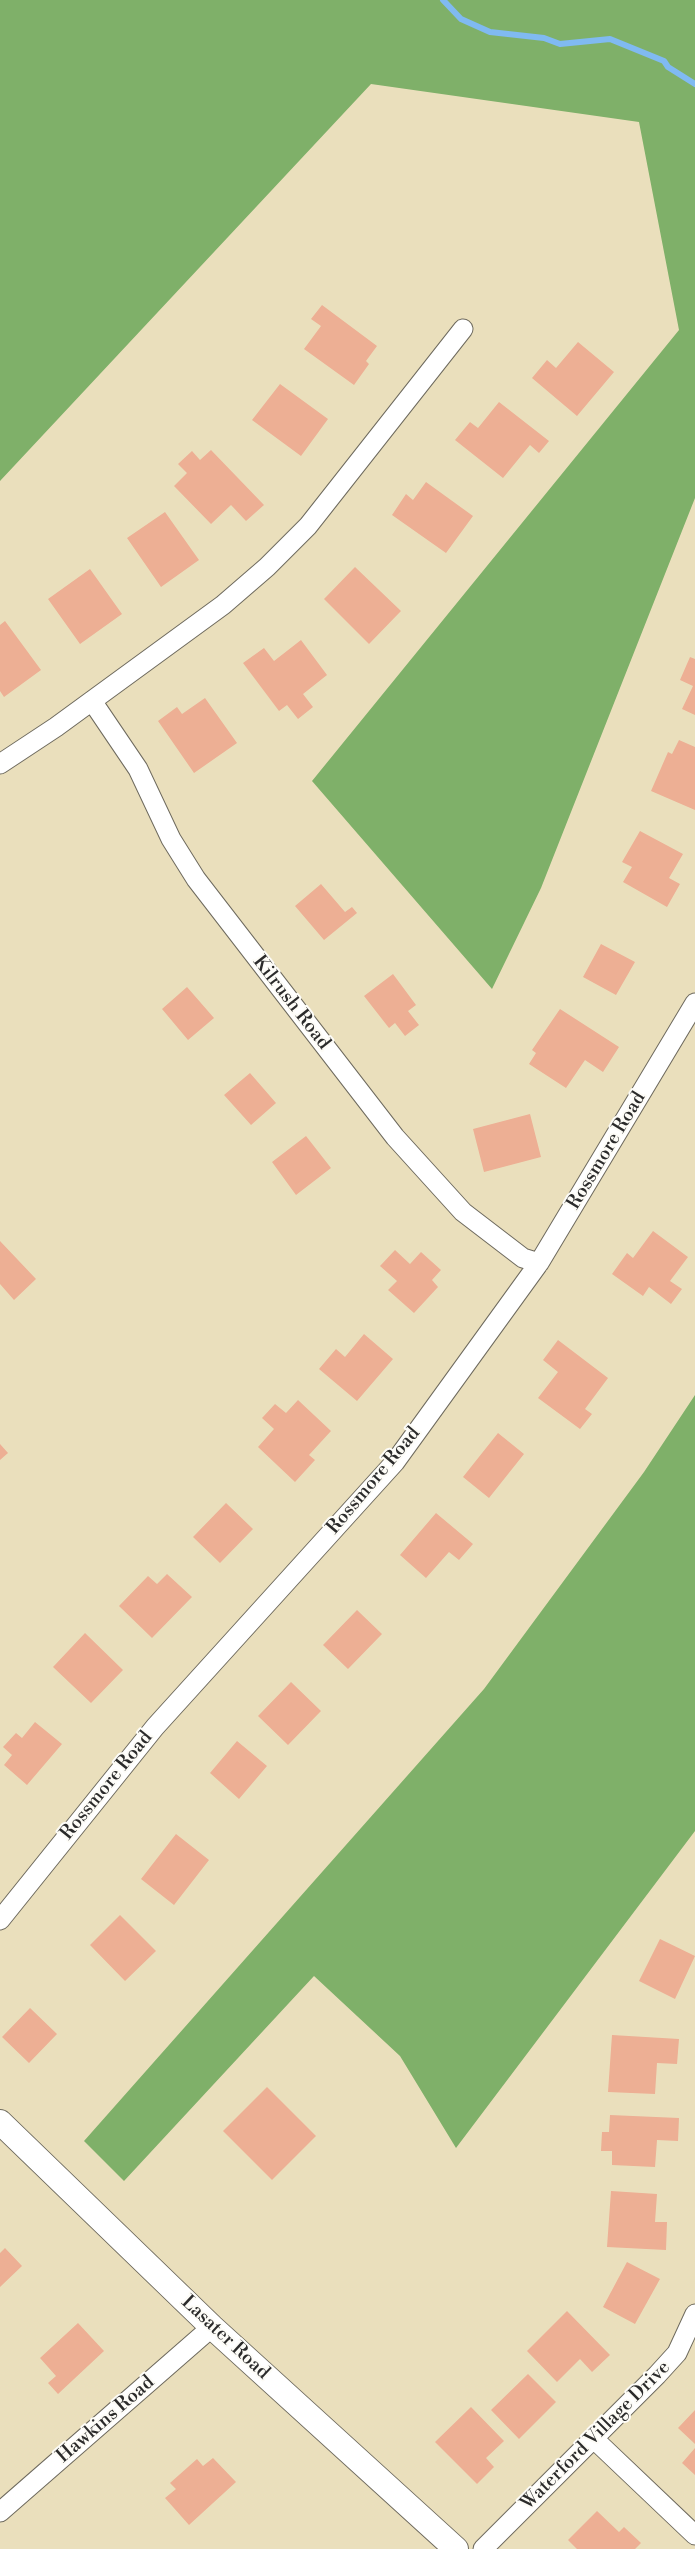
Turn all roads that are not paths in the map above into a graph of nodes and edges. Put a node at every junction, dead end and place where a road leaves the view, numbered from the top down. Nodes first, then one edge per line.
1 (463, 329) dead end
2 (92, 701) junction
3 (0, 764) edge
4 (695, 1003) edge
5 (539, 1263) junction
6 (0, 1920) edge
7 (0, 2122) edge
8 (695, 2314) edge
9 (212, 2327) junction
10 (594, 2439) junction
11 (0, 2512) edge
12 (695, 2535) edge
13 (456, 2549) edge
14 (483, 2549) edge

1 - 2 street
2 - 3 street
2 - 5 street, Kilrush Road
4 - 5 street, Rossmore Road
5 - 6 street, Rossmore Road
7 - 9 street, Lasater Road
8 - 10 street, Waterford Village Drive
9 - 11 street, Hawkins Road
9 - 13 street, Lasater Road
10 - 12 street
10 - 14 street, Waterford Village Drive

